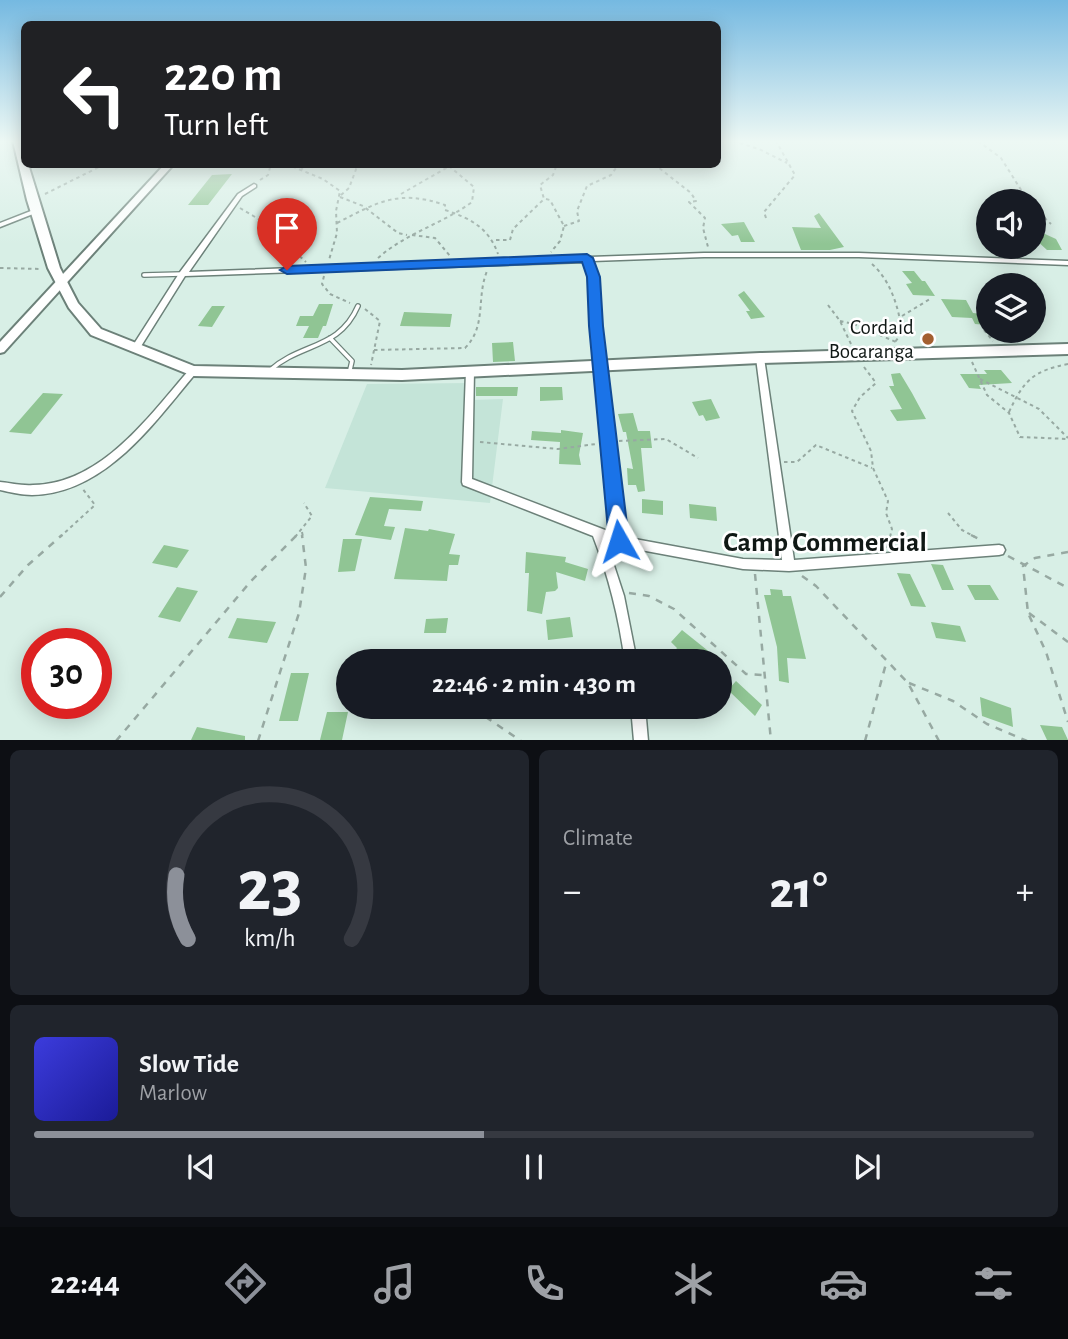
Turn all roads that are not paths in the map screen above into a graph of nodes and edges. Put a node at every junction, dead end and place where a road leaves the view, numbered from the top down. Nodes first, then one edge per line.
1 (26, 176) edge
2 (160, 176) edge
3 (254, 186) road end
4 (36, 211) junction
5 (0, 225) edge
6 (587, 258) junction
7 (1068, 263) edge
8 (183, 274) junction
9 (144, 275) dead end
10 (61, 285) junction
11 (358, 306) dead end
12 (330, 338) junction
13 (0, 349) edge
14 (135, 349) junction
15 (1068, 349) edge
16 (760, 358) junction
17 (600, 365) junction
18 (470, 371) junction
19 (267, 373) junction
20 (349, 375) junction
21 (197, 377) junction
22 (0, 486) edge
23 (597, 533) junction
24 (619, 541) junction
25 (999, 550) road end
26 (789, 566) junction
27 (629, 649) edge
28 (639, 719) edge
29 (641, 740) edge

1 - 4 main road
2 - 10 street
3 - 8 street
4 - 5 street
4 - 10 main road
6 - 7 street
6 - 8 street
6 - 17 street
8 - 9 lane
8 - 14 street
10 - 13 street
10 - 14 main road
11 - 12 lane
12 - 19 lane
12 - 20 lane
14 - 21 main road
15 - 16 main road
16 - 17 main road
16 - 26 street
17 - 18 main road
17 - 24 street
18 - 20 main road
18 - 23 street
19 - 20 main road
19 - 21 main road
21 - 22 street
23 - 24 street
23 - 27 street
24 - 26 street
25 - 26 street
28 - 29 street

